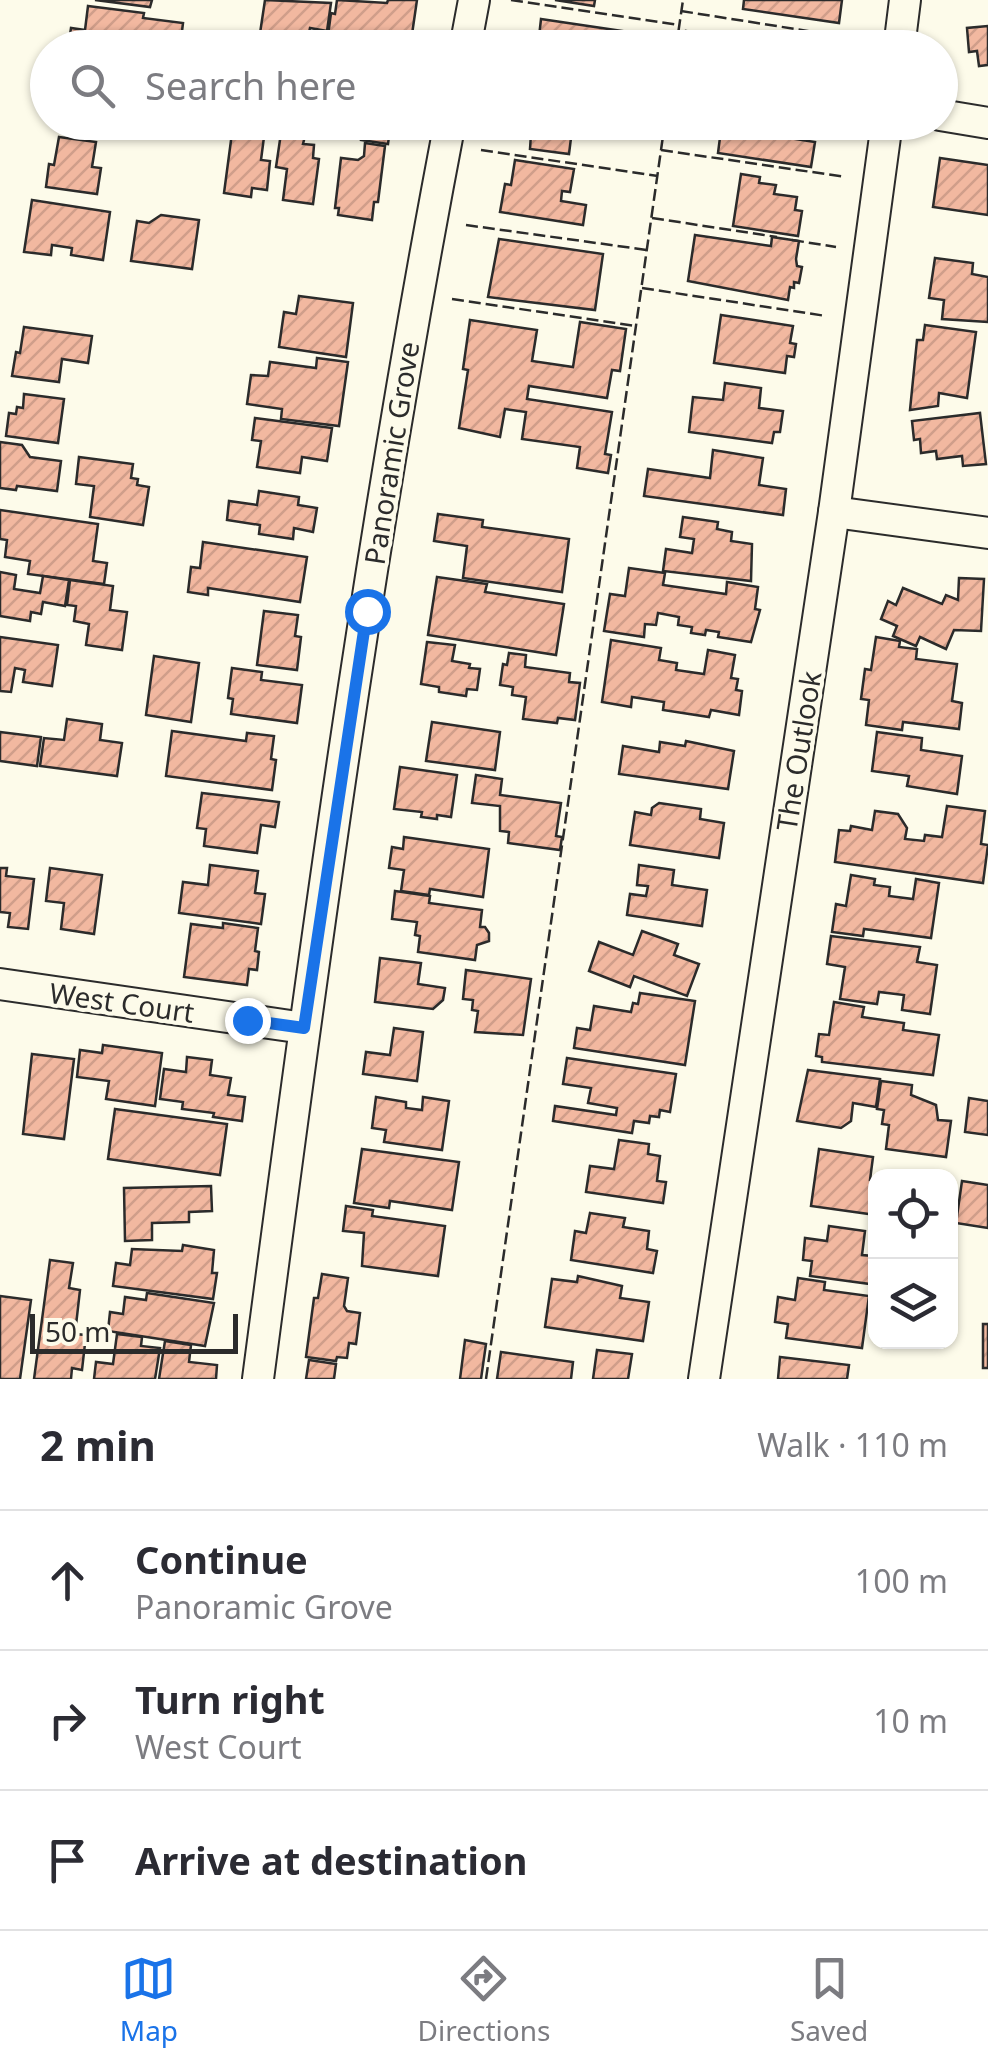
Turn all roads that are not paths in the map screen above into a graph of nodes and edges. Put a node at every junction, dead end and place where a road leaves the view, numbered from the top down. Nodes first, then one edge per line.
1 (474, 0) edge
2 (905, 0) edge
3 (468, 30) edge
4 (901, 30) edge
5 (958, 118) edge
6 (988, 122) edge
7 (447, 140) edge
8 (886, 140) edge
9 (834, 512) junction
10 (988, 533) edge
11 (0, 984) edge
12 (304, 1028) junction
13 (258, 1379) edge
14 (704, 1379) edge

1 - 3 street
2 - 4 street
5 - 6 street
7 - 12 street, Panoramic Grove
8 - 9 street, The Outlook
9 - 10 street
9 - 14 street, The Outlook
11 - 12 street, West Court
12 - 13 street, Panoramic Grove

